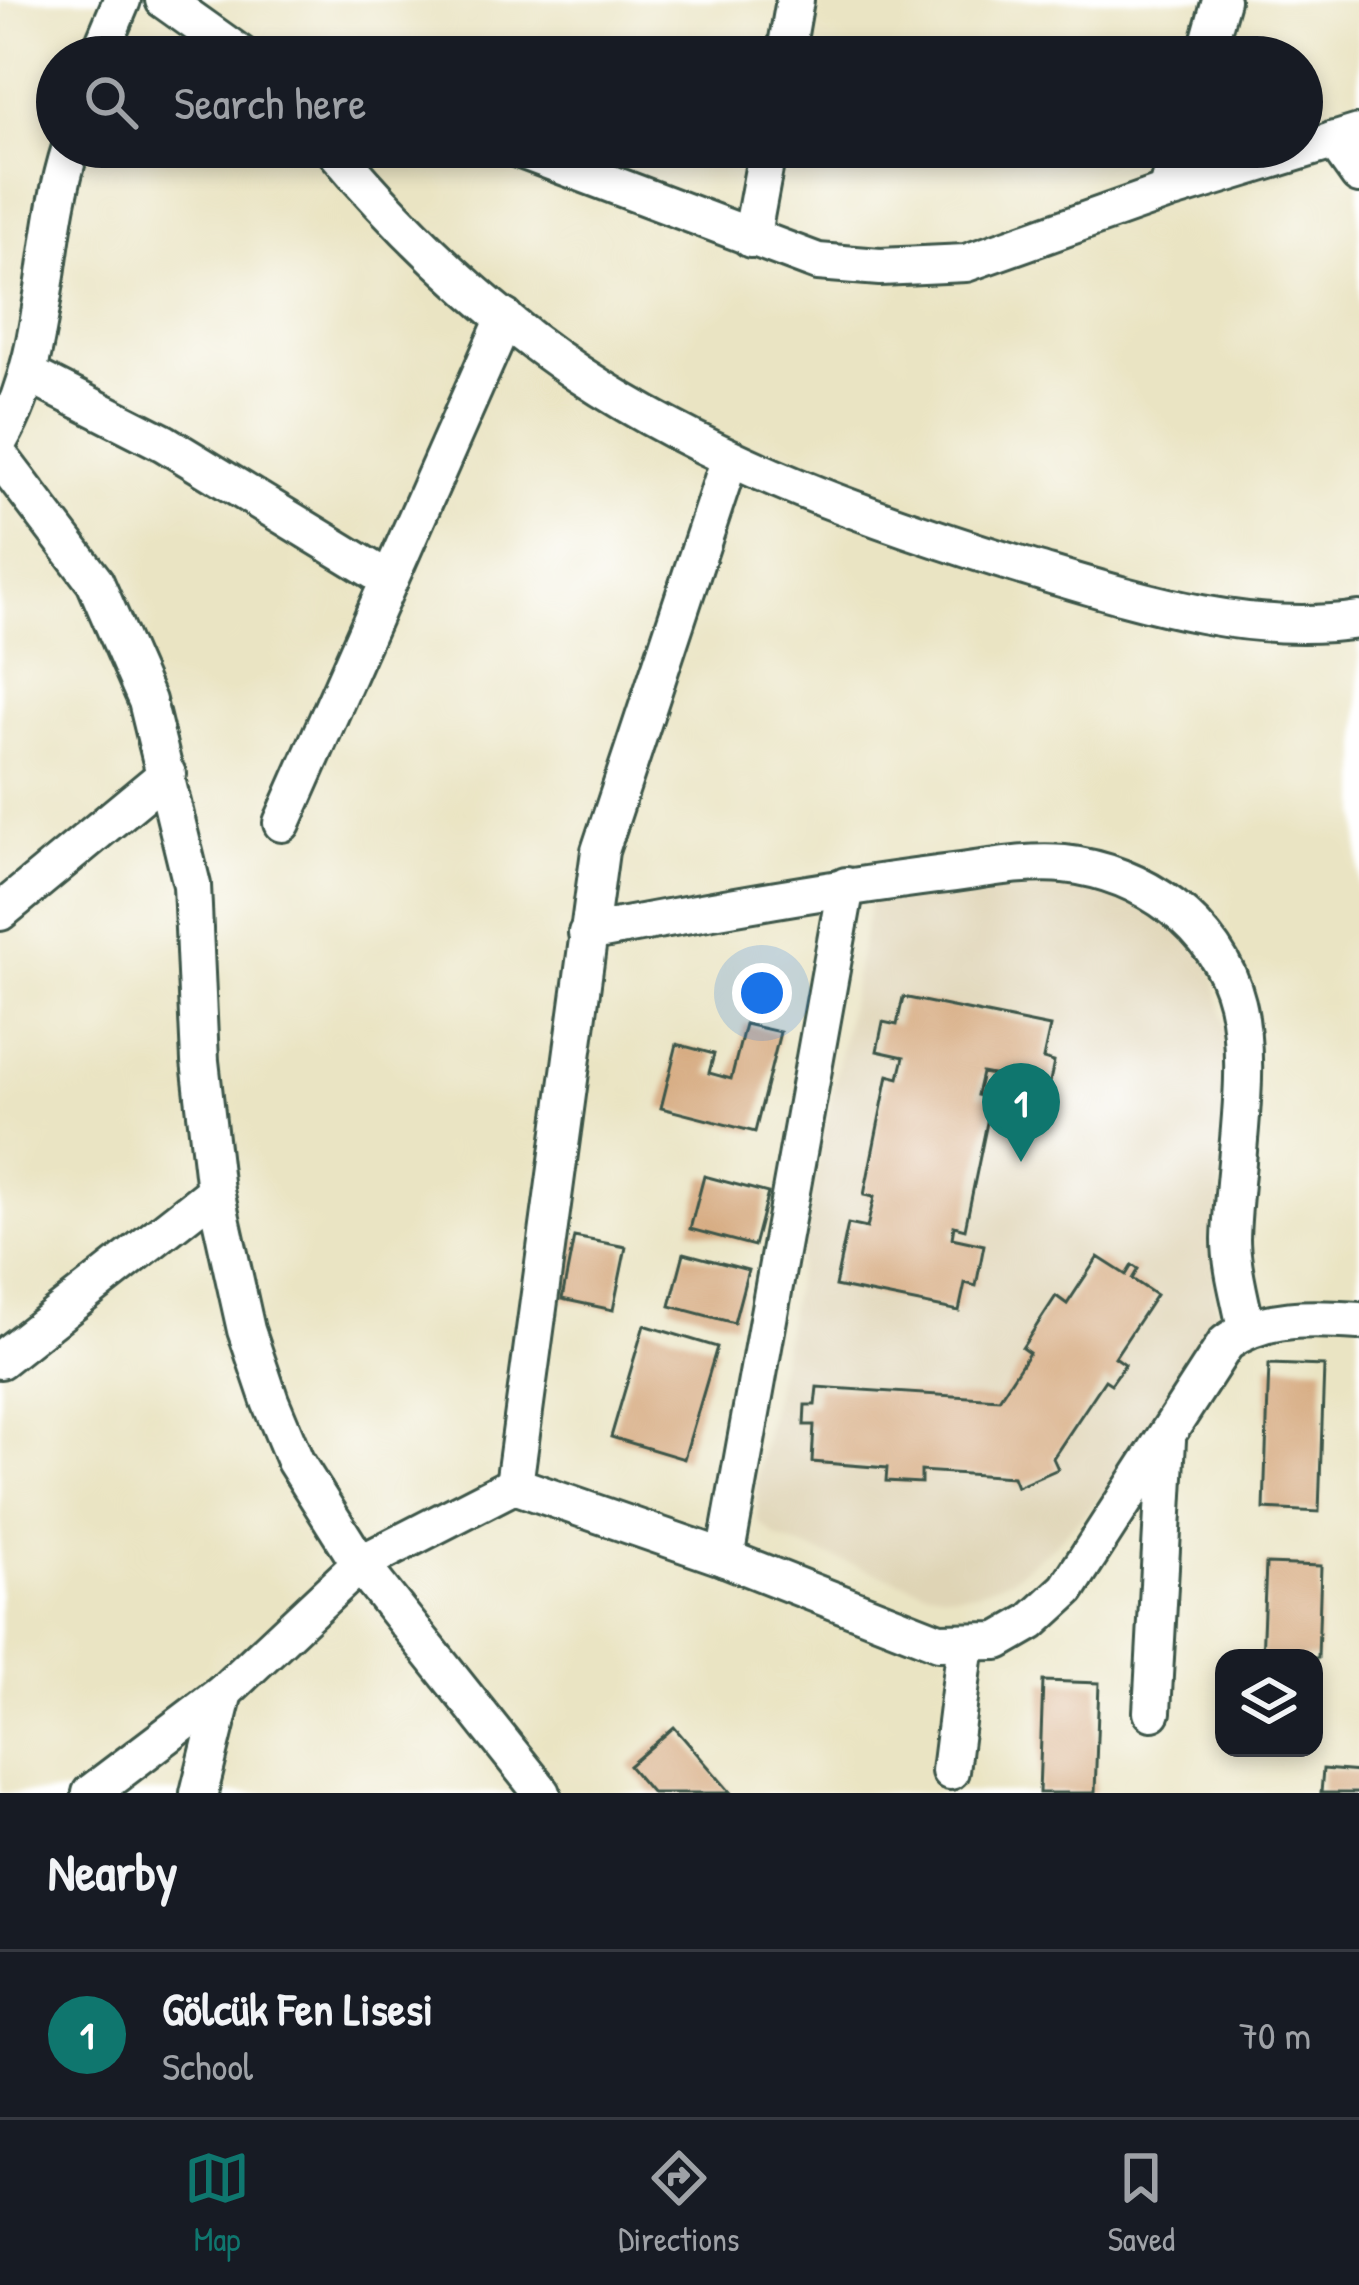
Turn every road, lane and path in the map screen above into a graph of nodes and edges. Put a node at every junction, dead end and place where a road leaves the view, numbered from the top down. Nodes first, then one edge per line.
1 (122, 0) edge
2 (164, 0) edge
3 (795, 0) edge
4 (1221, 0) edge
5 (107, 36) edge
6 (215, 36) edge
7 (789, 36) edge
8 (1210, 36) edge
9 (1346, 136) edge
10 (64, 168) edge
11 (351, 168) edge
12 (567, 168) edge
13 (764, 168) edge
14 (1173, 168) edge
15 (1243, 168) edge
16 (1359, 175) edge
17 (1166, 192) junction
18 (751, 239) junction
19 (505, 318) junction
20 (28, 374) junction
21 (0, 439) edge
22 (0, 457) edge
23 (730, 458) junction
24 (389, 580) junction
25 (1359, 620) edge
26 (167, 774) junction
27 (282, 823) dead end
28 (846, 886) junction
29 (0, 912) edge
30 (587, 933) junction
31 (215, 1191) junction
32 (1359, 1321) edge
33 (1246, 1329) junction
34 (0, 1360) edge
35 (1167, 1433) junction
36 (514, 1485) junction
37 (725, 1558) junction
38 (360, 1564) junction
39 (966, 1643) junction
40 (224, 1692) junction
41 (1152, 1712) dead end
42 (950, 1771) dead end
43 (91, 1793) edge
44 (200, 1793) edge
45 (542, 1793) edge

1 - 5 street
2 - 6 street
3 - 7 street
4 - 8 street
9 - 16 street
10 - 20 street
11 - 19 street
12 - 18 street
13 - 18 street
14 - 17 street
15 - 17 street
17 - 18 street
19 - 23 street
19 - 24 street
20 - 21 street
20 - 24 street
22 - 26 street
23 - 25 street
23 - 30 street
24 - 27 street
26 - 29 street
26 - 31 street
28 - 30 street
28 - 33 street
28 - 37 street
30 - 36 street
31 - 34 street
31 - 38 street
32 - 33 street
33 - 35 street
35 - 39 street
35 - 41 street
36 - 37 street
36 - 38 street
37 - 39 street
38 - 40 street
38 - 45 street
39 - 42 street
40 - 43 street
40 - 44 street

